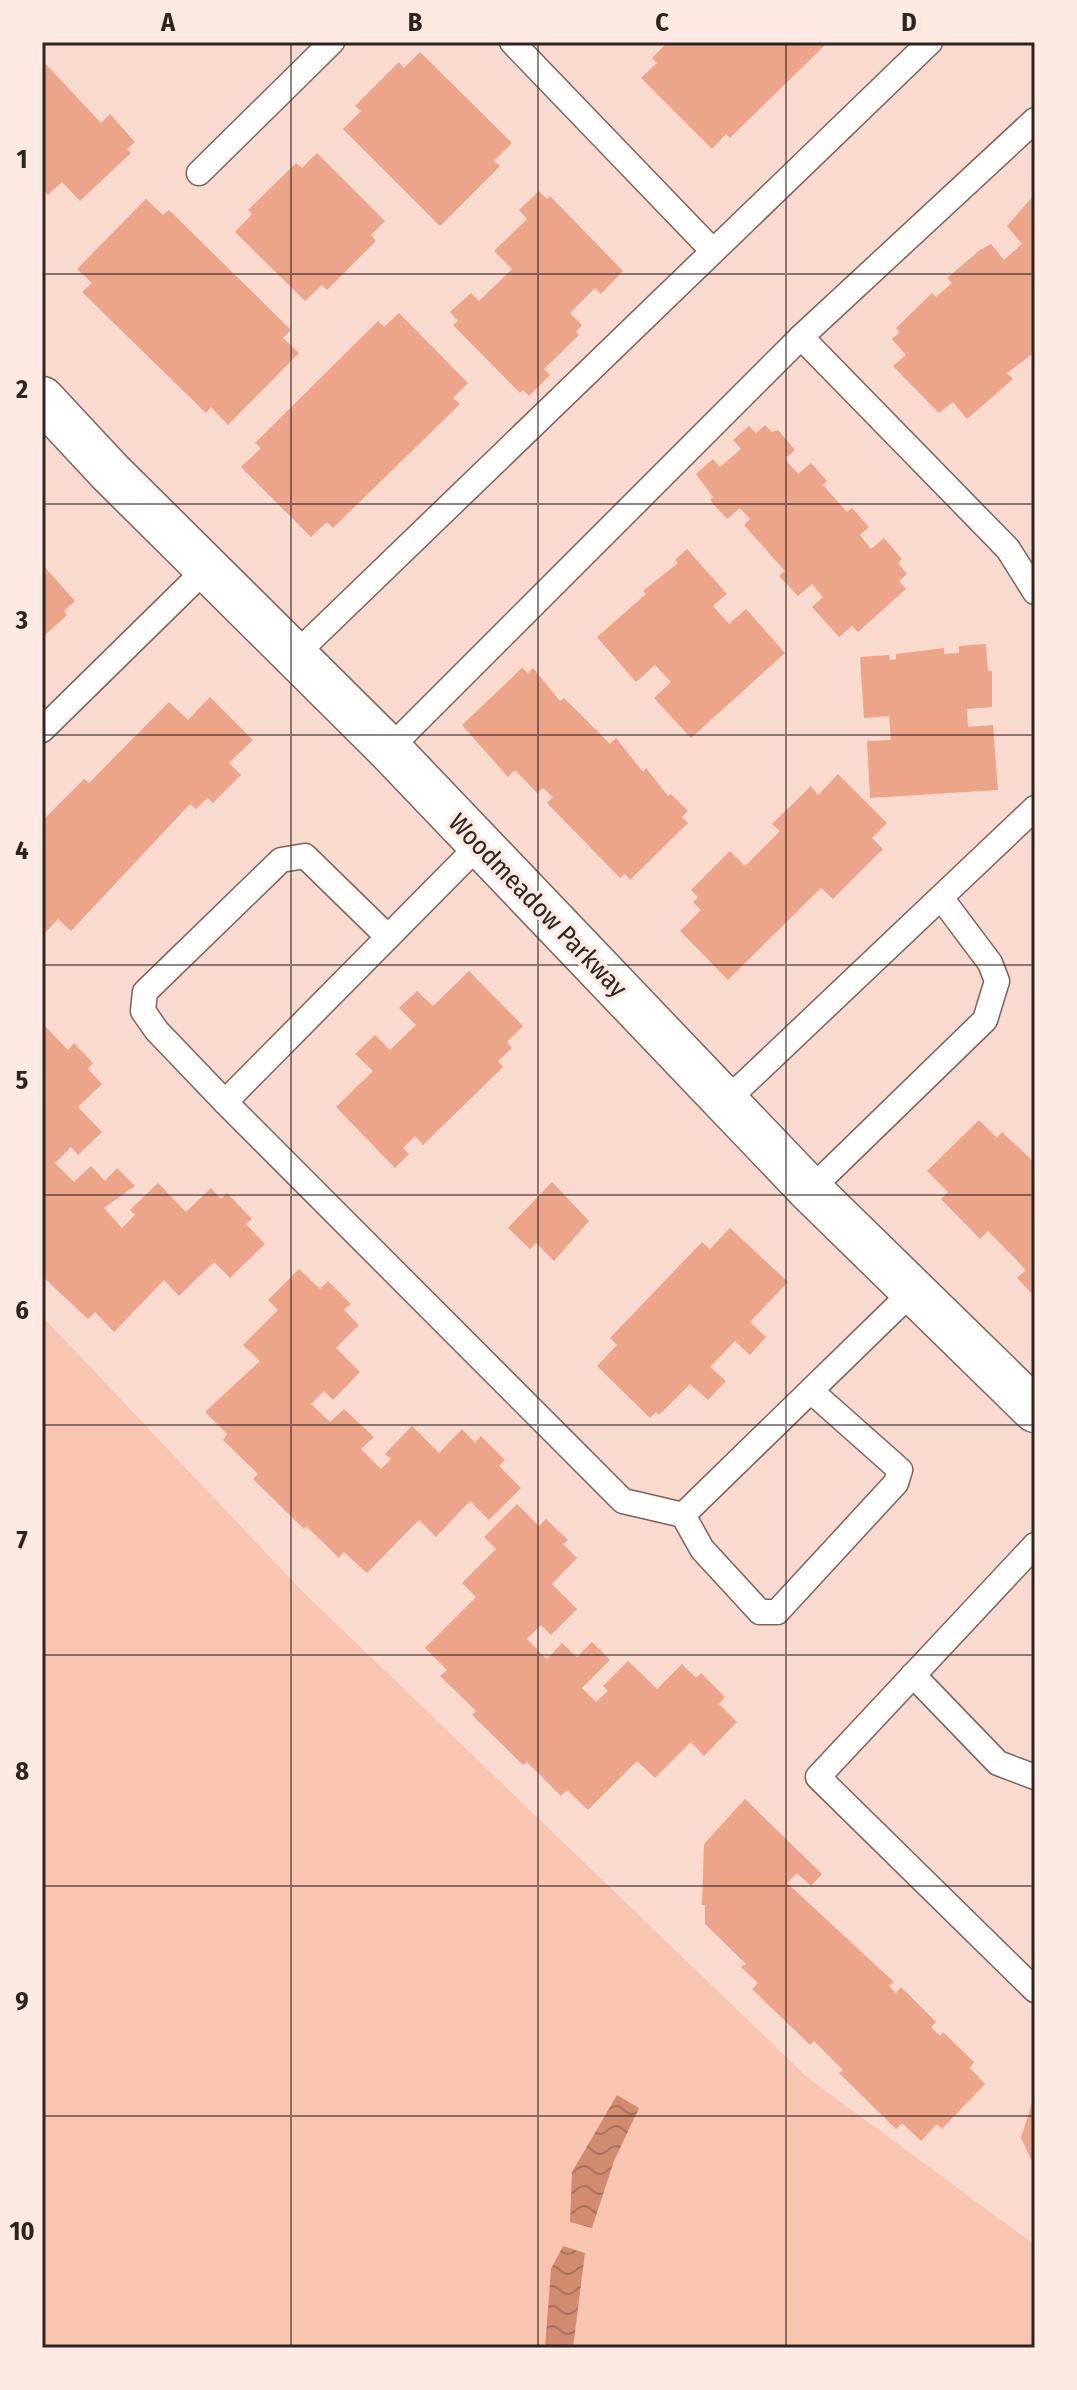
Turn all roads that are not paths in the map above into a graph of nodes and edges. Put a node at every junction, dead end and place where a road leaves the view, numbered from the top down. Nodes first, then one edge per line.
1 (332, 42) edge
2 (512, 42) edge
3 (930, 42) edge
4 (1035, 120) edge
5 (199, 173) dead end
6 (713, 251) junction
7 (801, 337) junction
8 (42, 399) edge
9 (207, 568) junction
10 (1035, 592) edge
11 (295, 655) junction
12 (42, 730) edge
13 (389, 749) junction
14 (1035, 808) edge
15 (480, 844) junction
16 (942, 899) junction
17 (388, 937) junction
18 (726, 1101) junction
19 (225, 1102) junction
20 (810, 1190) junction
21 (913, 1291) junction
22 (811, 1391) junction
23 (1035, 1410) edge
24 (683, 1515) junction
25 (1035, 1545) edge
26 (913, 1675) junction
27 (1035, 1777) edge
28 (1035, 1990) edge

1 - 5 lane
2 - 6 lane
3 - 6 lane
4 - 7 lane
6 - 11 lane
7 - 10 lane
7 - 13 lane
8 - 9 street, Woodmeadow Parkway
9 - 11 street, Woodmeadow Parkway
9 - 12 lane
11 - 13 street, Woodmeadow Parkway
13 - 15 street, Woodmeadow Parkway
14 - 16 lane
15 - 17 lane
15 - 18 street, Woodmeadow Parkway
16 - 18 lane
16 - 20 lane
17 - 19 lane
17 - 19 lane
18 - 20 street, Woodmeadow Parkway
19 - 24 lane
20 - 21 street, Woodmeadow Parkway
21 - 22 lane
21 - 23 street, Woodmeadow Parkway
22 - 24 lane
22 - 24 lane
25 - 26 lane
26 - 27 lane
26 - 28 lane

